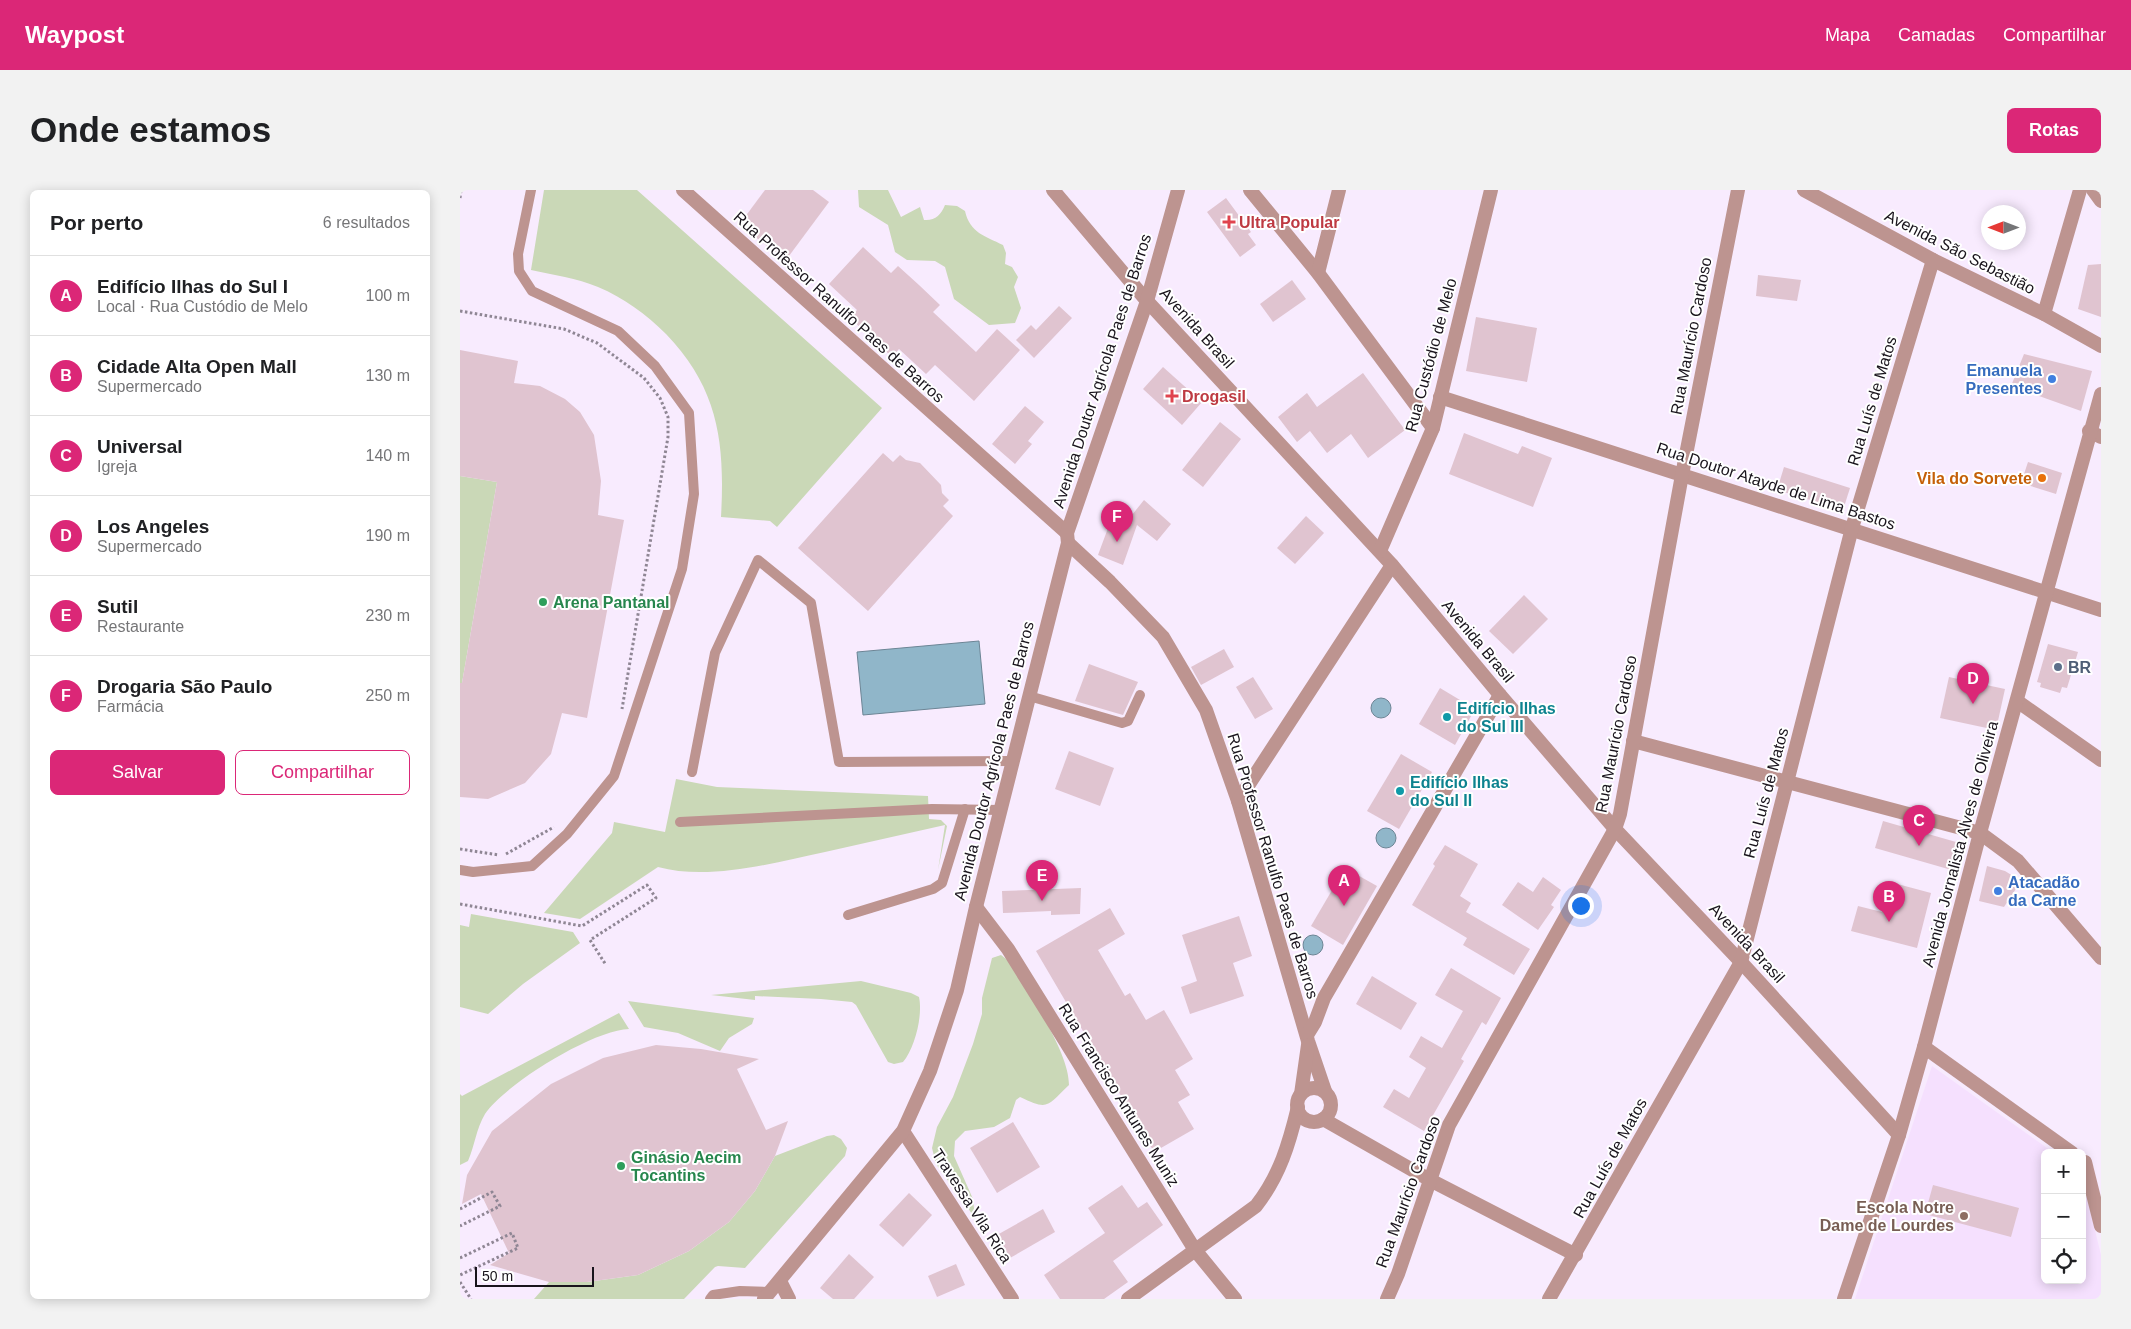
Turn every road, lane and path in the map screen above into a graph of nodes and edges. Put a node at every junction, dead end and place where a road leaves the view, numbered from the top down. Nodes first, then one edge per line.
1 (461, 190) edge
2 (531, 190) edge
3 (683, 190) edge
4 (1053, 190) edge
5 (1178, 190) edge
6 (1250, 190) edge
7 (1339, 190) edge
8 (1491, 190) edge
9 (1738, 190) edge
10 (1804, 190) edge
11 (2080, 190) edge
12 (2093, 190) edge
13 (460, 198) edge
14 (2101, 201) edge
15 (1933, 260) junction
16 (1318, 273) junction
17 (1147, 300) junction
18 (460, 311) edge
19 (2044, 314) junction
20 (2101, 346) edge
21 (2101, 394) edge
22 (1440, 397) junction
23 (1432, 428) junction
24 (2095, 434) edge
25 (1682, 475) junction
26 (1852, 528) junction
27 (1068, 538) junction
28 (1380, 551) junction
29 (1392, 565) junction
30 (2047, 593) junction
31 (2101, 610) edge
32 (1140, 695) dead end
33 (1500, 695) junction
34 (1029, 696) junction
35 (2017, 701) junction
36 (621, 710) dead end
37 (1633, 741) junction
38 (2101, 760) edge
39 (1013, 762) junction
40 (692, 772) dead end
41 (1788, 782) junction
42 (1238, 801) junction
43 (964, 809) junction
44 (1001, 810) junction
45 (680, 822) dead end
46 (558, 824) dead end
47 (1616, 829) junction
48 (1980, 832) junction
49 (460, 849) edge
50 (460, 870) edge
51 (460, 904) edge
52 (976, 907) junction
53 (848, 915) dead end
54 (2101, 958) edge
55 (1740, 962) junction
56 (606, 965) dead end
57 (1324, 998) junction
58 (1299, 1009) junction
59 (1307, 1038) junction
60 (1924, 1047) junction
61 (1328, 1097) junction
62 (1299, 1101) junction
63 (1316, 1120) junction
64 (903, 1131) junction
65 (1348, 1133) junction
66 (1899, 1135) junction
67 (1288, 1147) junction
68 (2066, 1149) edge
69 (2086, 1163) edge
70 (2086, 1169) edge
71 (2101, 1174) edge
72 (1430, 1180) junction
73 (460, 1209) edge
74 (460, 1226) edge
75 (2101, 1226) edge
76 (1195, 1250) junction
77 (1576, 1255) junction
78 (460, 1258) edge
79 (460, 1275) edge
80 (780, 1281) junction
81 (460, 1282) edge
82 (767, 1296) edge
83 (471, 1299) edge
84 (710, 1299) edge
85 (789, 1299) edge
86 (1012, 1299) edge
87 (1128, 1299) edge
88 (1234, 1299) edge
89 (1387, 1299) edge
90 (1549, 1299) edge
91 (1844, 1299) edge

1 - 13 path
2 - 50 lane
3 - 27 street, Rua Professor Ranulfo Paes de Barros
4 - 17 street, Avenida Brasil
5 - 17 street, Avenida Doutor Agrícola Paes de Barros
6 - 16 street
7 - 16 street
8 - 22 street, Rua Custódio de Melo
9 - 25 street, Rua Maurício Cardoso
10 - 15 street, Avenida São Sebastião
11 - 19 street
12 - 14 street
15 - 19 street, Avenida São Sebastião
15 - 26 street, Rua Luís de Matos
16 - 23 street
17 - 27 street, Avenida Doutor Agrícola Paes de Barros
17 - 28 street, Avenida Brasil
18 - 36 path
19 - 20 street, Avenida São Sebastião
21 - 24 street, Avenida Jornalista Alves de Oliveira
22 - 23 street, Rua Custódio de Melo
22 - 25 street, Rua Doutor Atayde de Lima Bastos
23 - 28 street, Rua Custódio de Melo
24 - 30 street, Avenida Jornalista Alves de Oliveira
25 - 26 street, Rua Doutor Atayde de Lima Bastos
25 - 37 street, Rua Maurício Cardoso
26 - 30 street, Rua Doutor Atayde de Lima Bastos
26 - 41 street, Rua Luís de Matos
27 - 34 street, Avenida Doutor Agrícola Paes de Barros
27 - 42 street, Rua Professor Ranulfo Paes de Barros
28 - 29 street, Avenida Brasil
29 - 33 street, Avenida Brasil
29 - 42 street
30 - 31 street, Rua Doutor Atayde de Lima Bastos
30 - 35 street, Avenida Jornalista Alves de Oliveira
32 - 34 lane
33 - 47 street, Avenida Brasil
33 - 57 street
34 - 39 street, Avenida Doutor Agrícola Paes de Barros
35 - 38 street
35 - 48 street, Avenida Jornalista Alves de Oliveira
37 - 41 street
37 - 47 street, Rua Maurício Cardoso
39 - 40 lane
39 - 44 street, Avenida Doutor Agrícola Paes de Barros
41 - 48 street
41 - 55 street, Rua Luís de Matos
42 - 58 street, Rua Professor Ranulfo Paes de Barros
43 - 44 lane
43 - 45 lane
43 - 53 lane
44 - 52 street, Avenida Doutor Agrícola Paes de Barros
46 - 49 path
47 - 55 street, Avenida Brasil
47 - 72 street, Rua Maurício Cardoso
48 - 54 street
48 - 60 street, Avenida Jornalista Alves de Oliveira
51 - 56 path
52 - 64 street, Avenida Doutor Agrícola Paes de Barros
52 - 76 street, Rua Francisco Antunes Muniz
55 - 66 street, Avenida Brasil
55 - 77 street, Rua Luís de Matos
57 - 58 street
57 - 59 street
58 - 59 street, Rua Professor Ranulfo Paes de Barros
59 - 61 street, Rua Professor Ranulfo Paes de Barros
59 - 62 street, Rua Professor Ranulfo Paes de Barros
60 - 66 street, Avenida Jornalista Alves de Oliveira
60 - 68 street
61 - 62 street
61 - 63 street
61 - 65 street, Rua Professor Ranulfo Paes de Barros
62 - 63 street
62 - 67 street
63 - 65 street
63 - 67 street
64 - 80 street, Avenida Doutor Agrícola Paes de Barros
64 - 86 street, Travessa Vila Rica
65 - 72 street
66 - 91 street, Avenida Jornalista Alves de Oliveira
67 - 76 street
69 - 71 street
70 - 75 street
72 - 77 street
72 - 89 street, Rua Maurício Cardoso
73 - 74 path
76 - 87 street
76 - 88 street, Rua Francisco Antunes Muniz
77 - 90 street, Rua Luís de Matos
78 - 79 path
80 - 82 street, Avenida Doutor Agrícola Paes de Barros
80 - 85 street
81 - 83 path
82 - 84 lane

